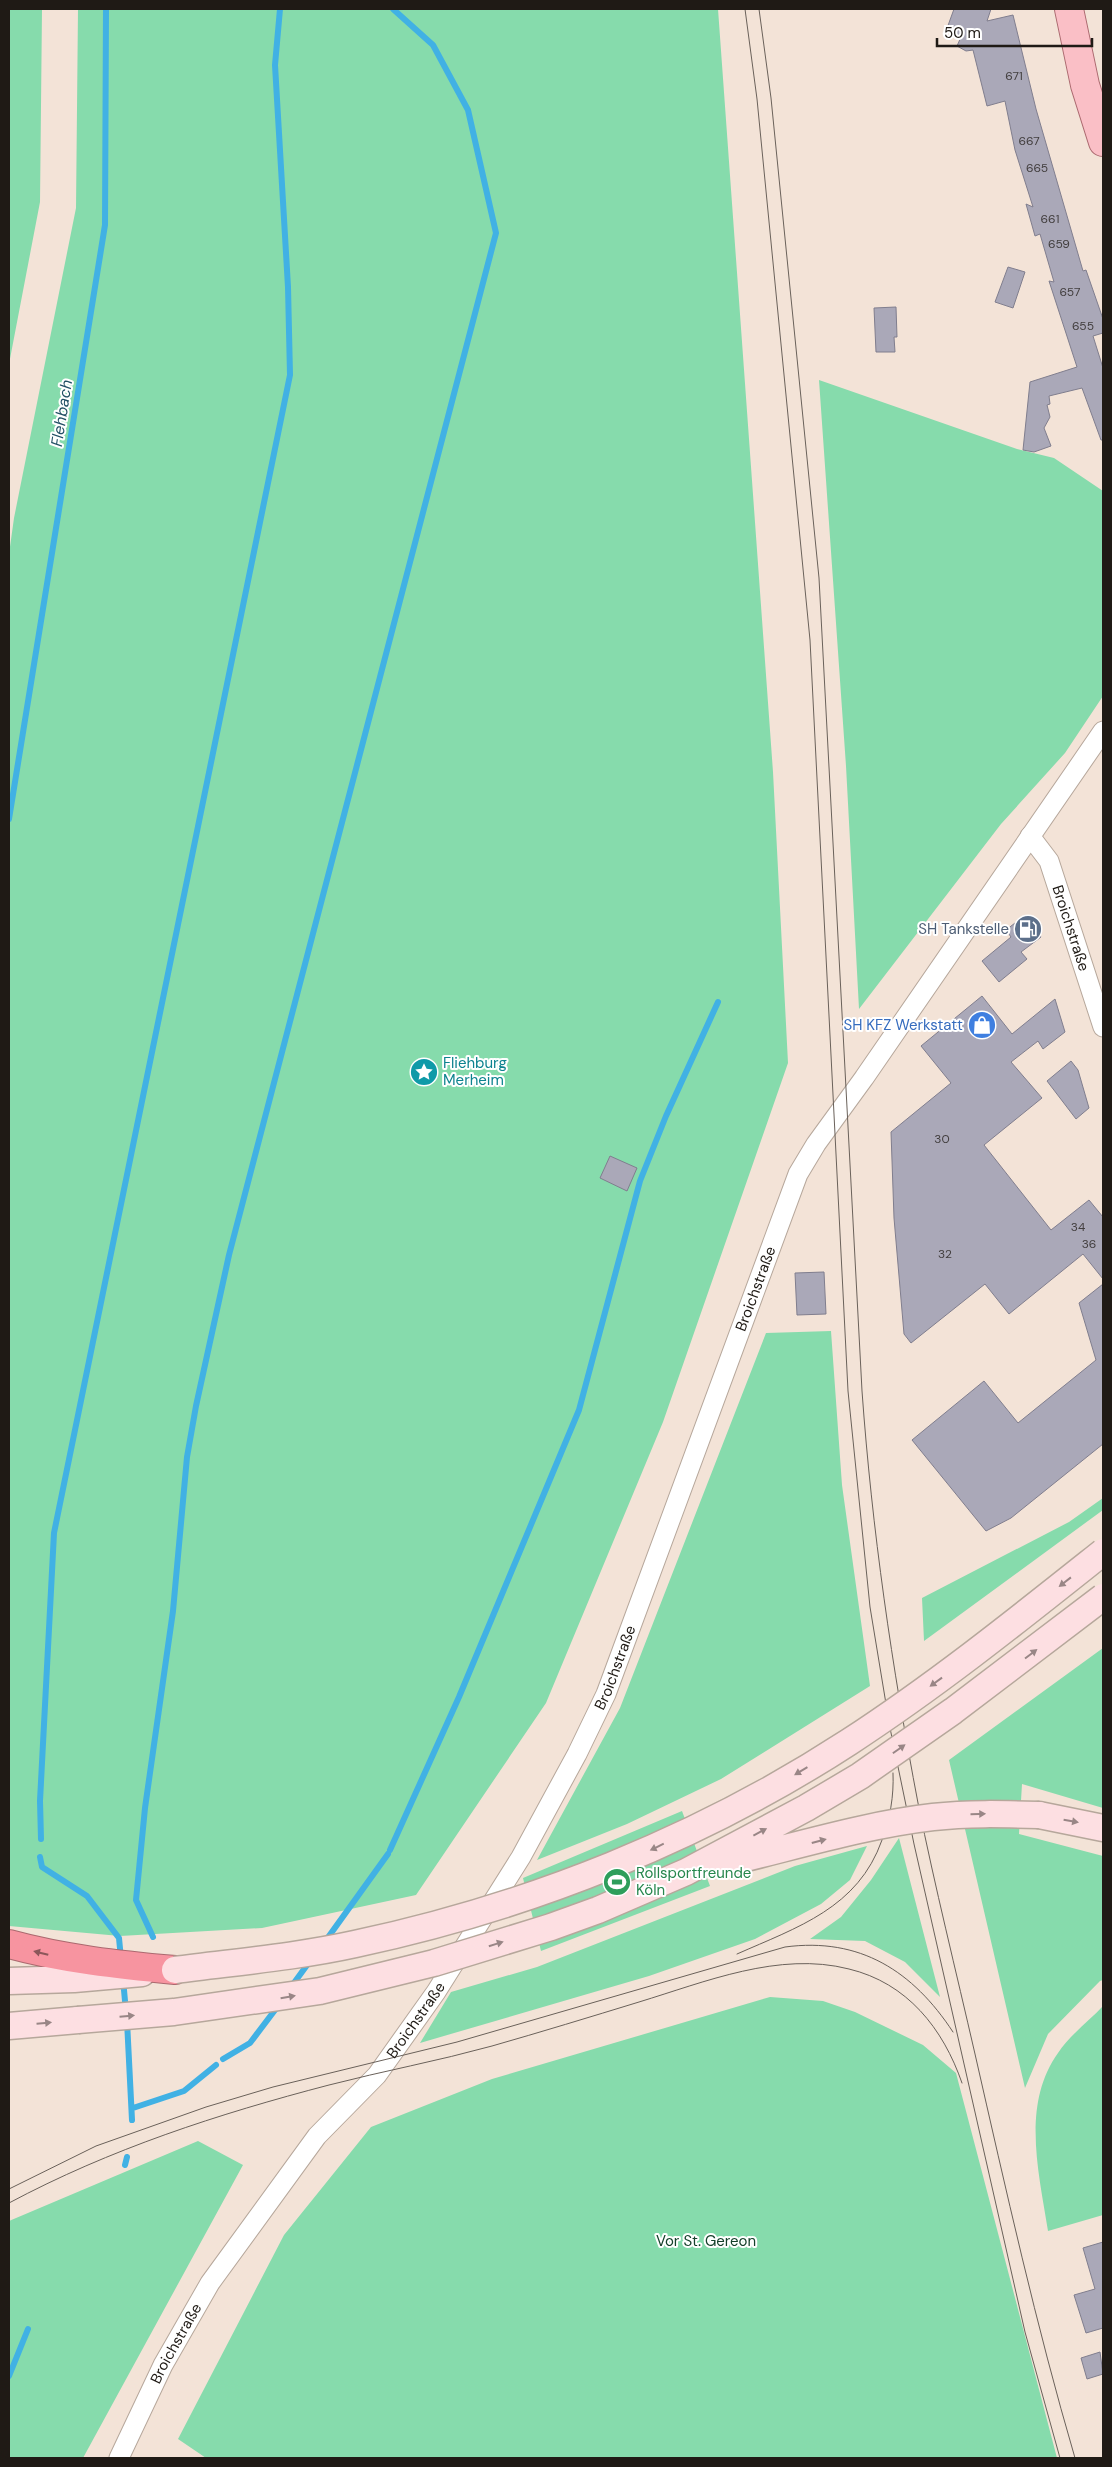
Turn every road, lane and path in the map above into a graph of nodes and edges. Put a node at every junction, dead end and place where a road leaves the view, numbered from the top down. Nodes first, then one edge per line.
1 (1069, 9) edge
2 (1103, 142) edge
3 (1103, 731) edge
4 (1030, 836) junction
5 (1103, 1027) edge
6 (1103, 1552) edge
7 (1103, 1597) edge
8 (1103, 1828) edge
9 (686, 1872) junction
10 (9, 1944) edge
11 (74, 1969) junction
12 (175, 1970) joint
13 (9, 1981) edge
14 (9, 2026) edge
15 (119, 2458) edge

1 - 2 main road
3 - 4 street, Broichstraße
4 - 5 street, Broichstraße
4 - 15 street, Broichstraße
6 -> 12 main road, bridge
9 -> 7 main road, bridge
9 -> 8 main road, bridge
14 -> 9 main road, bridge
11 -> 10 highway
11 - 12 highway
11 - 13 main road

